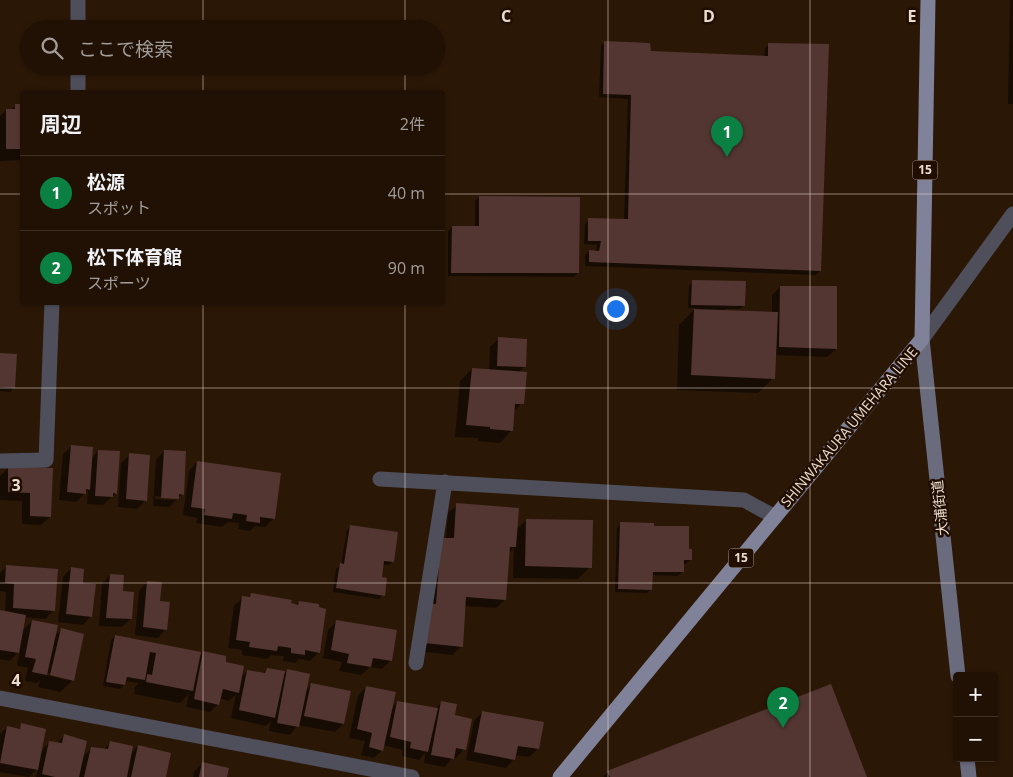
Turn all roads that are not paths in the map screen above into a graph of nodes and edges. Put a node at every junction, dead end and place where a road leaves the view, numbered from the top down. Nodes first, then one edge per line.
1 (78, 0) edge
2 (928, 0) edge
3 (78, 20) edge
4 (78, 75) edge
5 (78, 90) edge
6 (1013, 214) edge
7 (52, 305) edge
8 (922, 339) junction
9 (0, 461) edge
10 (380, 479) dead end
11 (445, 482) junction
12 (775, 517) junction
13 (416, 663) dead end
14 (958, 672) edge
15 (0, 698) edge
16 (967, 762) edge
17 (412, 777) edge
18 (560, 777) edge
19 (969, 777) edge

1 - 3 street
2 - 8 main road, SHINWAKAURA UMEHARA LINE / 15
4 - 5 street
6 - 8 street
7 - 9 street
8 - 12 main road, SHINWAKAURA UMEHARA LINE / 15
8 - 14 street, 大浦街道
10 - 11 street
11 - 12 street
11 - 13 street
12 - 18 main road, SHINWAKAURA UMEHARA LINE / 15
15 - 17 street
16 - 19 street

